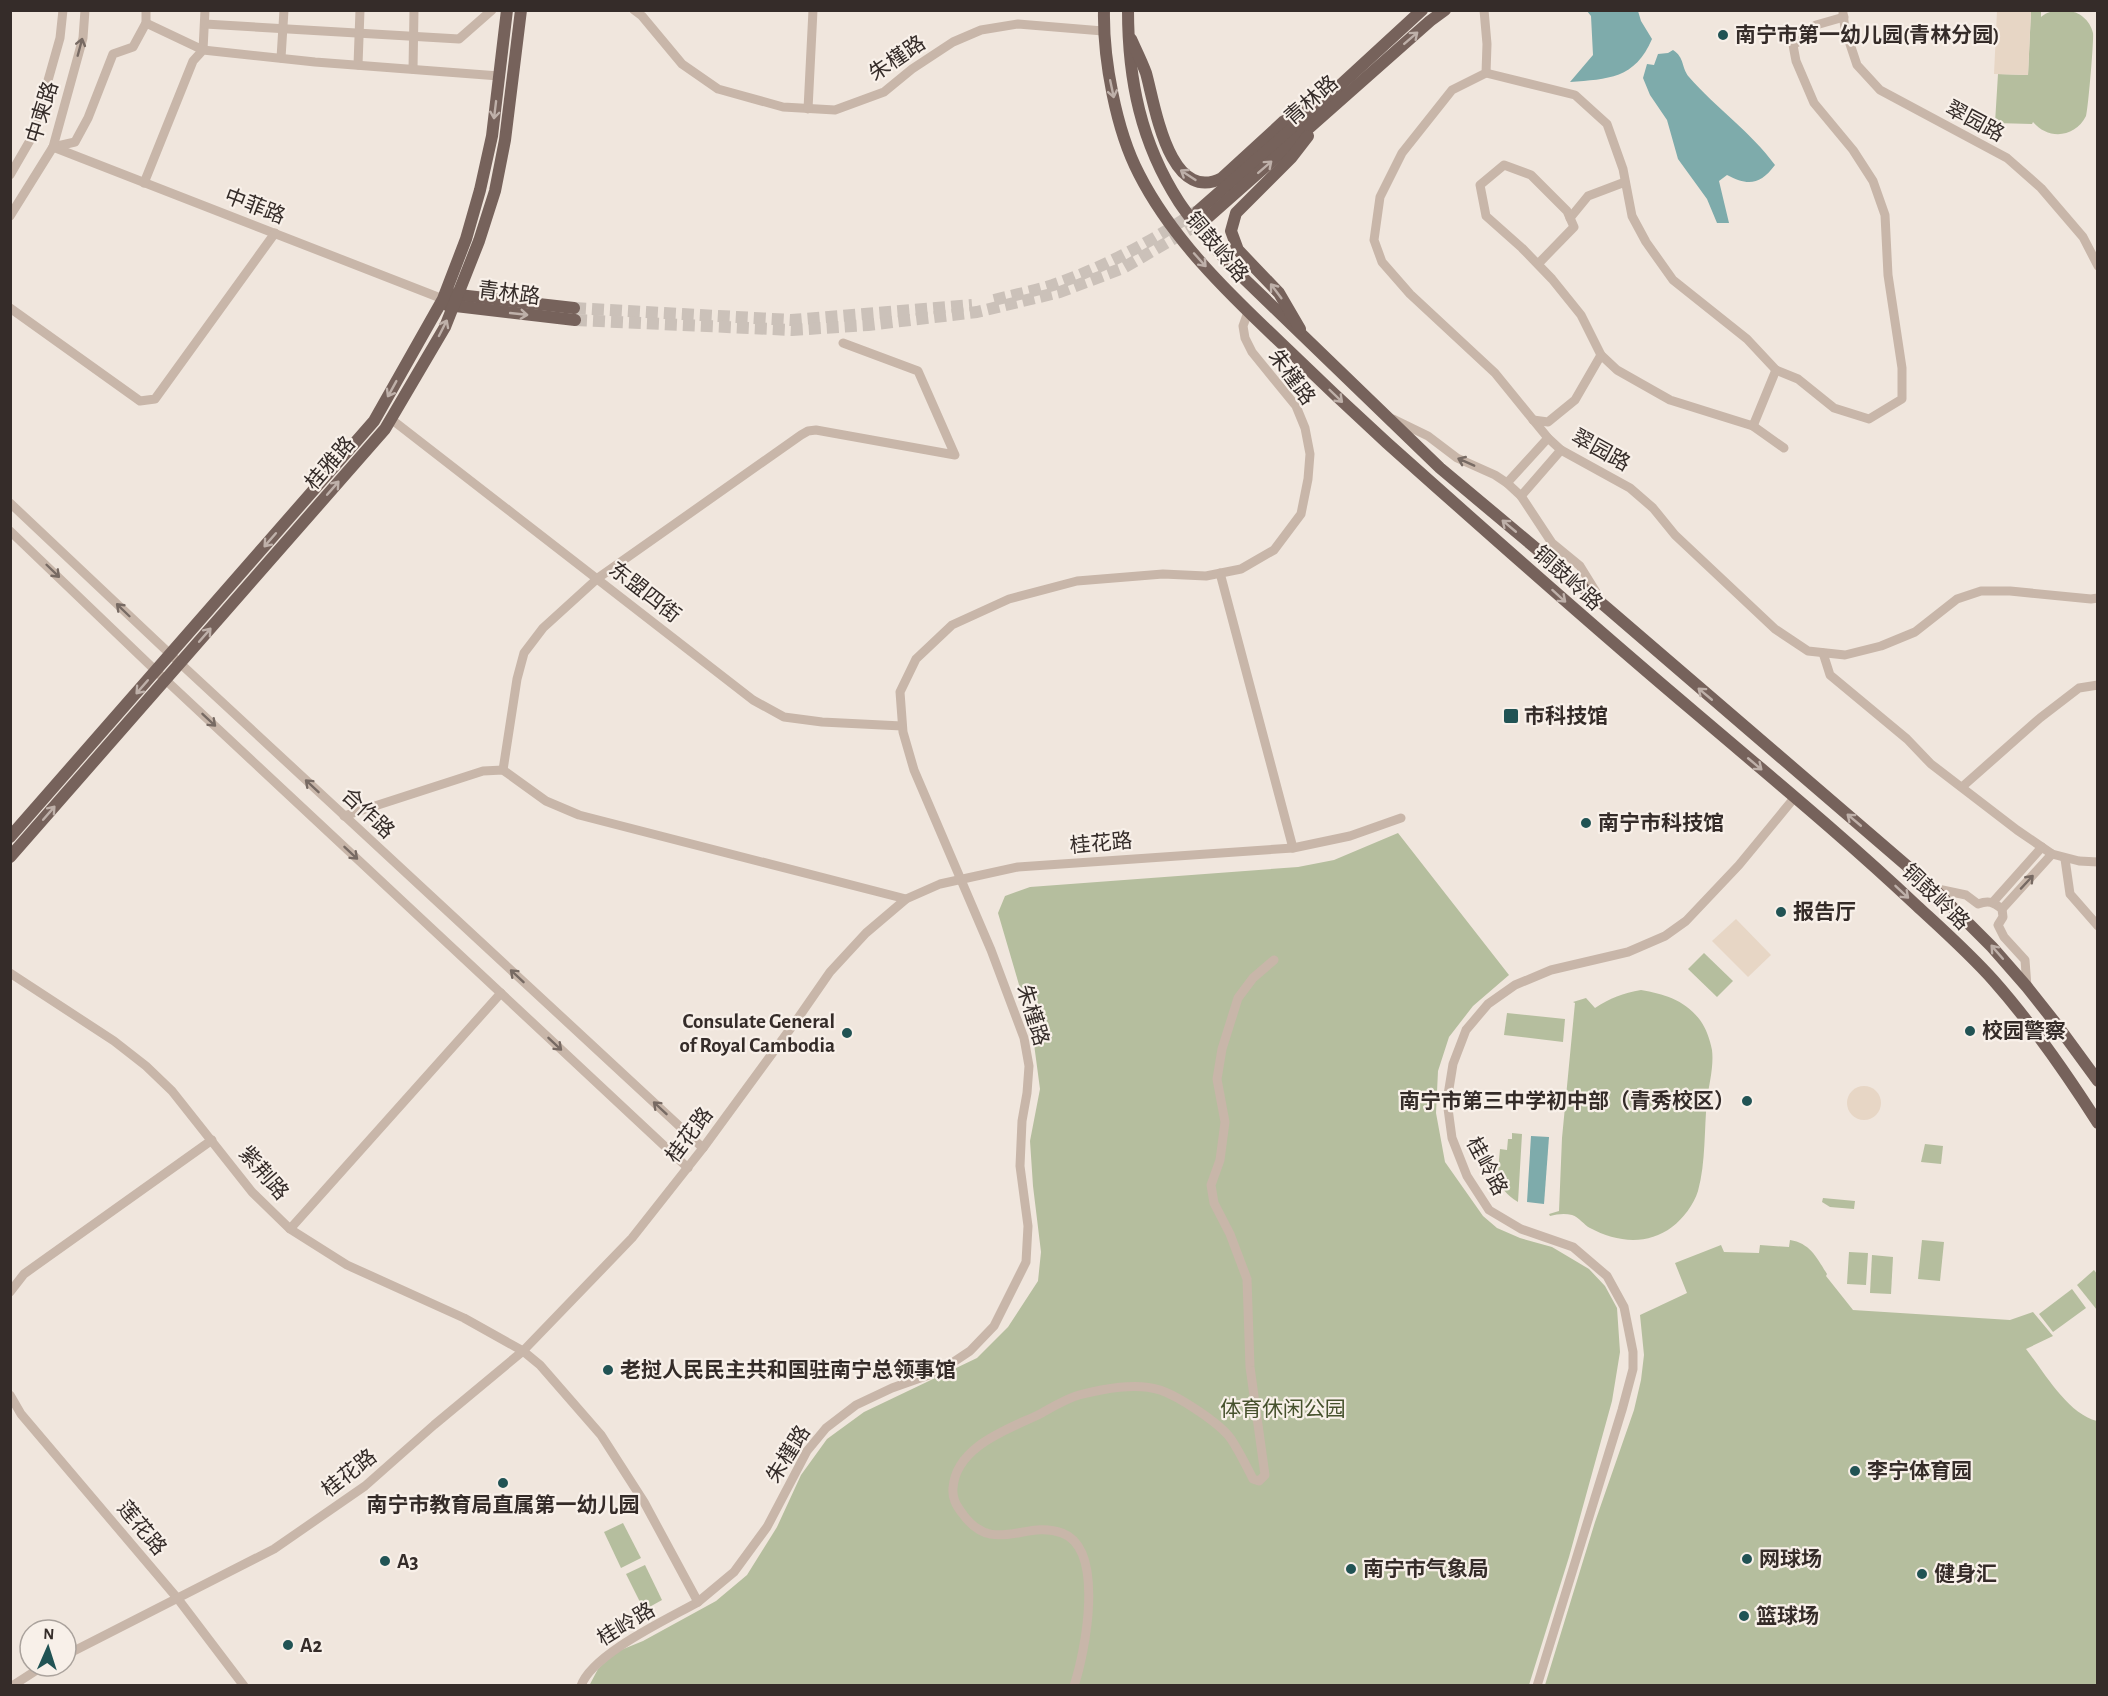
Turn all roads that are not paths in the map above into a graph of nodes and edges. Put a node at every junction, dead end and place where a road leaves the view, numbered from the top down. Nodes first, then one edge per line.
1 (63, 10) edge
2 (85, 10) edge
3 (146, 10) edge
4 (205, 10) edge
5 (284, 10) edge
6 (360, 10) edge
7 (414, 10) edge
8 (492, 10) edge
9 (507, 10) edge
10 (521, 10) edge
11 (634, 10) edge
12 (813, 10) edge
13 (1104, 10) edge
14 (1128, 10) edge
15 (1422, 10) edge
16 (1445, 10) edge
17 (1484, 10) edge
18 (1843, 14) edge
19 (146, 23) junction
20 (205, 24) junction
21 (283, 30) junction
22 (1103, 31) junction
23 (1128, 32) junction
24 (359, 34) junction
25 (414, 38) junction
26 (204, 50) junction
27 (281, 58) junction
28 (358, 65) junction
29 (413, 69) junction
30 (1486, 73) junction
31 (499, 76) junction
32 (1322, 102) junction
33 (808, 109) junction
34 (1322, 117) junction
35 (53, 147) junction
36 (10, 175) edge
37 (1625, 182) junction
38 (144, 183) junction
39 (10, 216) edge
40 (1570, 218) junction
41 (275, 233) junction
42 (1538, 264) junction
43 (2097, 266) edge
44 (442, 299) junction
45 (456, 301) junction
46 (10, 308) edge
47 (1248, 312) junction
48 (574, 314) tunnel mouth
49 (1306, 340) junction
50 (843, 343) dead end
51 (1601, 355) junction
52 (1776, 370) junction
53 (1384, 414) junction
54 (391, 419) junction
55 (1533, 420) junction
56 (1753, 426) junction
57 (1548, 438) junction
58 (1784, 448) dead end
59 (1561, 450) junction
60 (1507, 483) junction
61 (1521, 496) junction
62 (10, 503) edge
63 (10, 531) edge
64 (1220, 573) junction
65 (598, 578) junction
66 (2097, 598) edge
67 (1606, 607) junction
68 (1823, 652) junction
69 (170, 654) junction
70 (180, 663) junction
71 (160, 675) junction
72 (2097, 685) edge
73 (1743, 725) junction
74 (903, 726) junction
75 (1729, 742) junction
76 (503, 770) junction
77 (1962, 787) junction
78 (1795, 797) junction
79 (344, 816) junction
80 (1401, 818) dead end
81 (10, 837) edge
82 (2042, 847) junction
83 (1293, 848) junction
84 (2052, 854) junction
85 (10, 858) edge
86 (2065, 859) junction
87 (2097, 862) edge
88 (962, 879) junction
89 (1933, 888) junction
90 (906, 899) junction
91 (1993, 902) junction
92 (2002, 909) junction
93 (2097, 926) edge
94 (1274, 960) dead end
95 (10, 973) edge
96 (2027, 987) junction
97 (501, 993) junction
98 (2097, 1081) edge
99 (2097, 1123) edge
100 (212, 1140) junction
101 (703, 1148) junction
102 (688, 1168) junction
103 (290, 1229) junction
104 (10, 1292) edge
105 (523, 1351) junction
106 (10, 1395) edge
107 (178, 1599) junction
108 (698, 1602) junction
109 (78, 1649) edge
110 (244, 1686) edge
111 (580, 1686) edge
112 (1074, 1686) edge
113 (1537, 1686) edge

1 - 36 street, 中柬路
35 -> 2 street, 中柬路
3 - 19 street
4 - 20 street
5 - 21 street
6 - 24 street
7 - 25 street
8 - 25 street
9 - 31 main road, 桂雅路
10 - 45 main road, 桂雅路
11 - 33 street, 朱槿路
12 - 33 street
13 - 22 main road, 铜鼓岭路
14 - 23 main road, 铜鼓岭路
15 - 32 main road, 青林路
34 -> 16 main road, 青林路
17 - 30 street
18 - 43 street, 翠园路
18 - 52 street
19 - 26 street
19 - 35 street
20 - 21 street
20 - 26 street
21 - 24 street
21 - 27 street
22 - 33 street, 朱槿路
22 -> 47 main road, 铜鼓岭路
32 -> 23 main road
23 - 49 main road, 铜鼓岭路
24 - 25 street
24 - 28 street
25 - 29 street
26 - 27 street
26 - 38 street
27 - 28 street
28 - 29 street
29 - 31 street
30 - 37 street
30 - 55 street, 翠园路
31 -> 44 main road, 桂雅路
32 -> 34 main road, 青林路
49 -> 34 main road
35 - 38 street, 中菲路
35 - 39 street, 中柬路
37 - 40 street
37 - 52 street
38 - 41 street, 中菲路
40 - 42 street
40 - 42 street
41 - 44 street, 中菲路
41 - 46 street
42 - 51 street
44 - 45 main road, 青林路
44 -> 69 main road, 桂雅路
45 - 48 main road, 青林路
54 -> 45 main road, 桂雅路
47 - 64 street, 朱槿路
47 -> 75 main road, 铜鼓岭路
49 - 53 main road, 铜鼓岭路
50 - 65 street
51 - 55 street
51 - 56 street
52 - 56 street
60 -> 53 street
67 -> 53 main road, 铜鼓岭路
54 - 65 street, 东盟四街
70 -> 54 main road, 桂雅路
55 - 57 street, 翠园路
56 - 58 street
57 - 59 street, 翠园路
57 - 60 street
59 - 61 street
59 - 68 street, 翠园路
60 - 61 street
61 - 67 street
69 -> 62 street, 合作路
63 -> 71 street
64 - 74 street, 朱槿路
64 - 83 street
65 - 74 street, 东盟四街
65 - 76 street
66 - 68 street, 翠园路
73 -> 67 main road, 铜鼓岭路
68 - 77 street
69 - 70 street, 合作路
69 - 71 main road, 桂雅路
70 - 71 main road, 桂雅路
79 -> 70 street, 合作路
71 -> 81 main road, 桂雅路
85 -> 71 main road, 桂雅路
71 -> 97 street
72 - 77 street
73 - 75 main road
89 -> 73 main road, 铜鼓岭路
74 - 88 street, 朱槿路
75 -> 78 main road, 铜鼓岭路
76 - 79 street
76 - 90 street
77 - 82 street
78 -> 99 main road, 铜鼓岭路
78 - 113 street, 桂岭路
101 -> 79 street, 合作路
80 - 83 street, 桂花路
82 - 84 street
82 - 91 street
83 - 88 street, 桂花路
84 - 86 street
92 -> 84 street
86 - 87 street
86 - 93 street
88 - 90 street, 桂花路
88 - 108 street, 朱槿路
89 - 91 street
96 -> 89 main road, 铜鼓岭路
90 - 101 street, 桂花路
91 - 92 street
92 - 96 street
94 - 112 street
95 - 100 street, 紫荆路
96 - 98 main road, 铜鼓岭路
97 -> 102 street
97 - 103 street
100 - 103 street, 紫荆路
100 - 104 street
101 - 102 street, 桂花路
102 - 105 street, 桂花路
103 - 105 street, 紫荆路
105 - 107 street, 桂花路
105 - 108 street
106 - 107 street, 莲花路
107 - 109 street, 桂花路
107 - 110 street, 莲花路
108 - 111 street, 桂岭路

